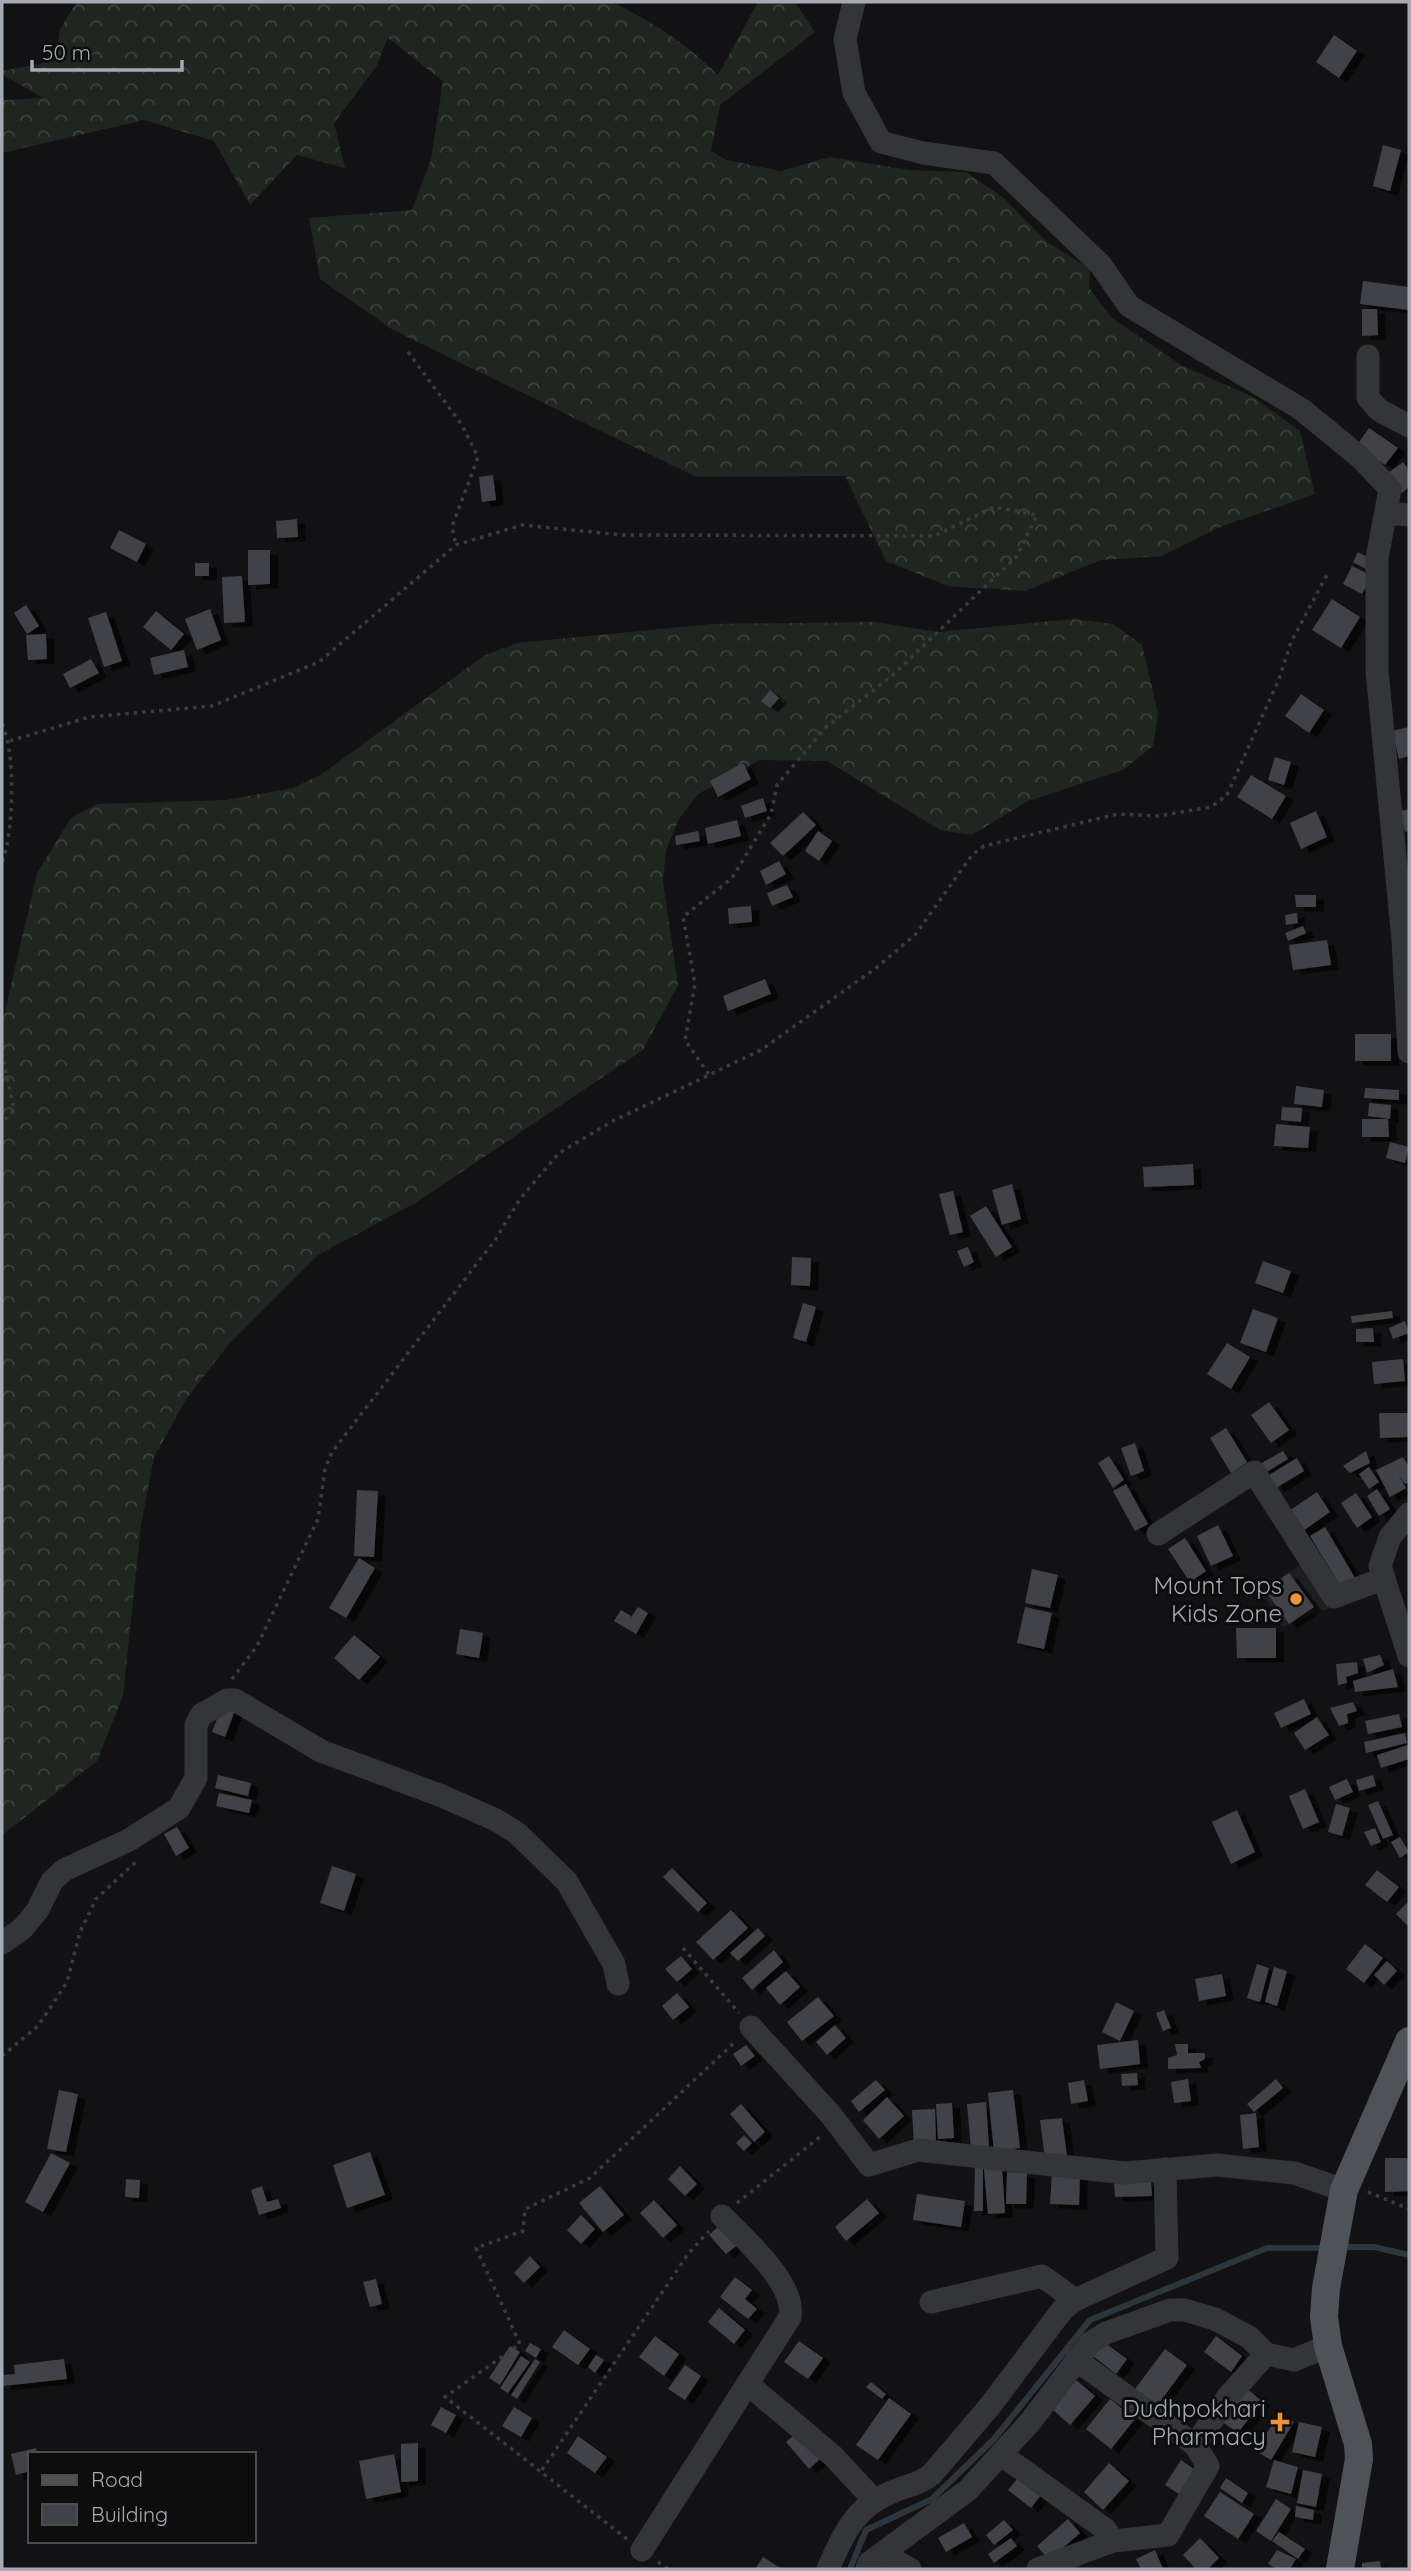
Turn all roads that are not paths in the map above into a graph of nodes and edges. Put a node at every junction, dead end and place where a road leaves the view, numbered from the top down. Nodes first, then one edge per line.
1 (854, 2) edge
2 (1368, 356) dead end
3 (1409, 426) edge
4 (1386, 513) junction
5 (1409, 515) edge
6 (1406, 939) edge
7 (1409, 1052) edge
8 (1409, 1514) edge
9 (1158, 1534) dead end
10 (1383, 1579) junction
11 (1409, 1656) edge
12 (2, 1943) edge
13 (618, 1984) dead end
14 (751, 2027) road end
15 (1409, 2041) edge
16 (1165, 2169) junction
17 (1345, 2186) junction
18 (722, 2216) road end
19 (1075, 2300) junction
20 (931, 2302) dead end
21 (1328, 2346) junction
22 (1266, 2354) junction
23 (1076, 2360) junction
24 (749, 2385) junction
25 (1195, 2445) junction
26 (1002, 2455) junction
27 (874, 2500) junction
28 (1113, 2541) junction
29 (642, 2550) road end
30 (875, 2561) edge
31 (828, 2569) edge
32 (911, 2569) edge
33 (1038, 2569) edge
34 (1340, 2569) edge

1 - 4 street
2 - 3 street
4 - 5 street
4 - 6 street
6 - 7 street
8 - 10 street
9 - 10 street
10 - 11 street
12 - 13 street
14 - 16 street
15 - 17 main road
16 - 17 street
16 - 19 street
17 - 21 main road
18 - 24 street
19 - 20 street
19 - 27 street
21 - 22 street
21 - 34 main road
22 - 23 street
22 - 25 street
23 - 25 street
23 - 26 street
24 - 27 street
24 - 29 street
25 - 28 street
26 - 28 street
26 - 30 street
27 - 31 street
28 - 33 street
30 - 32 street

